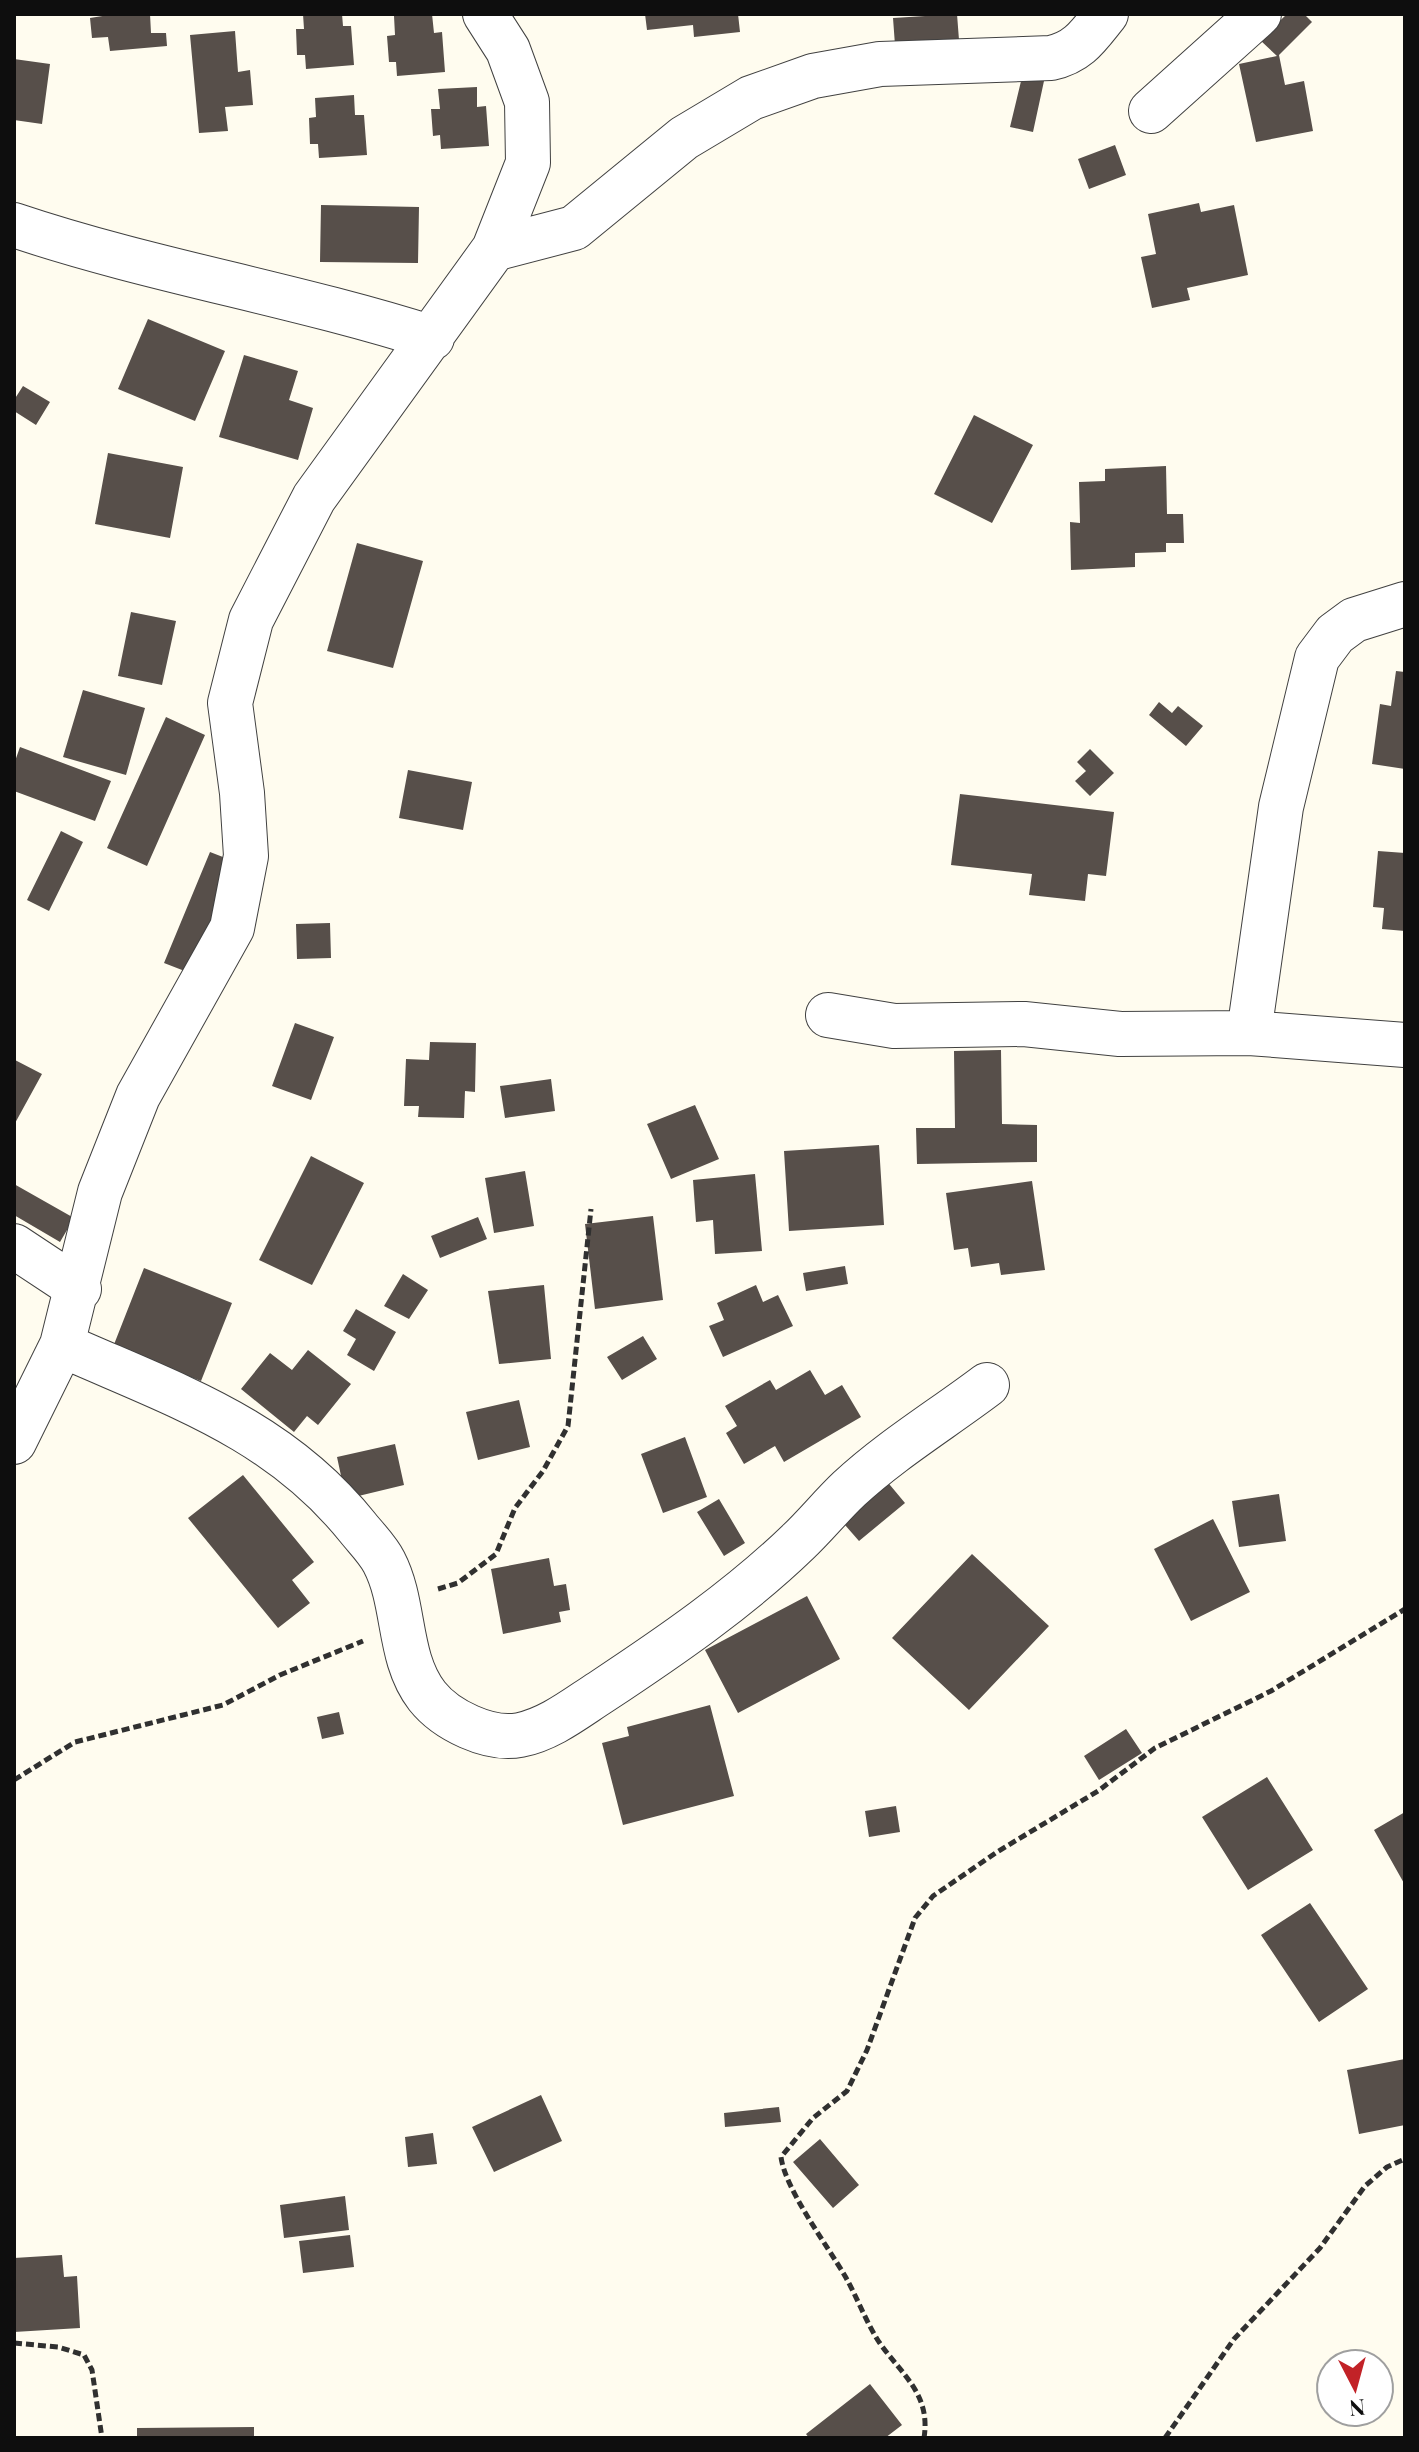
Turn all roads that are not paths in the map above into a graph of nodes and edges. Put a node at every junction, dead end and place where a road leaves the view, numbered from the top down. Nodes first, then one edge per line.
1 (485, 14) edge
2 (1106, 14) edge
3 (1259, 14) edge
4 (1151, 111) dead end
5 (14, 225) edge
6 (494, 249) junction
7 (432, 338) junction
8 (1405, 604) edge
9 (828, 1015) dead end
10 (1249, 1033) junction
11 (1405, 1045) edge
12 (14, 1246) edge
13 (79, 1289) junction
14 (62, 1345) junction
15 (987, 1385) dead end
16 (14, 1442) edge

1 - 6 street
2 - 6 street
3 - 4 street
5 - 7 street
6 - 7 street
7 - 13 street
8 - 10 street
9 - 10 street
10 - 11 street
12 - 13 street
13 - 14 street
14 - 15 street
14 - 16 street

